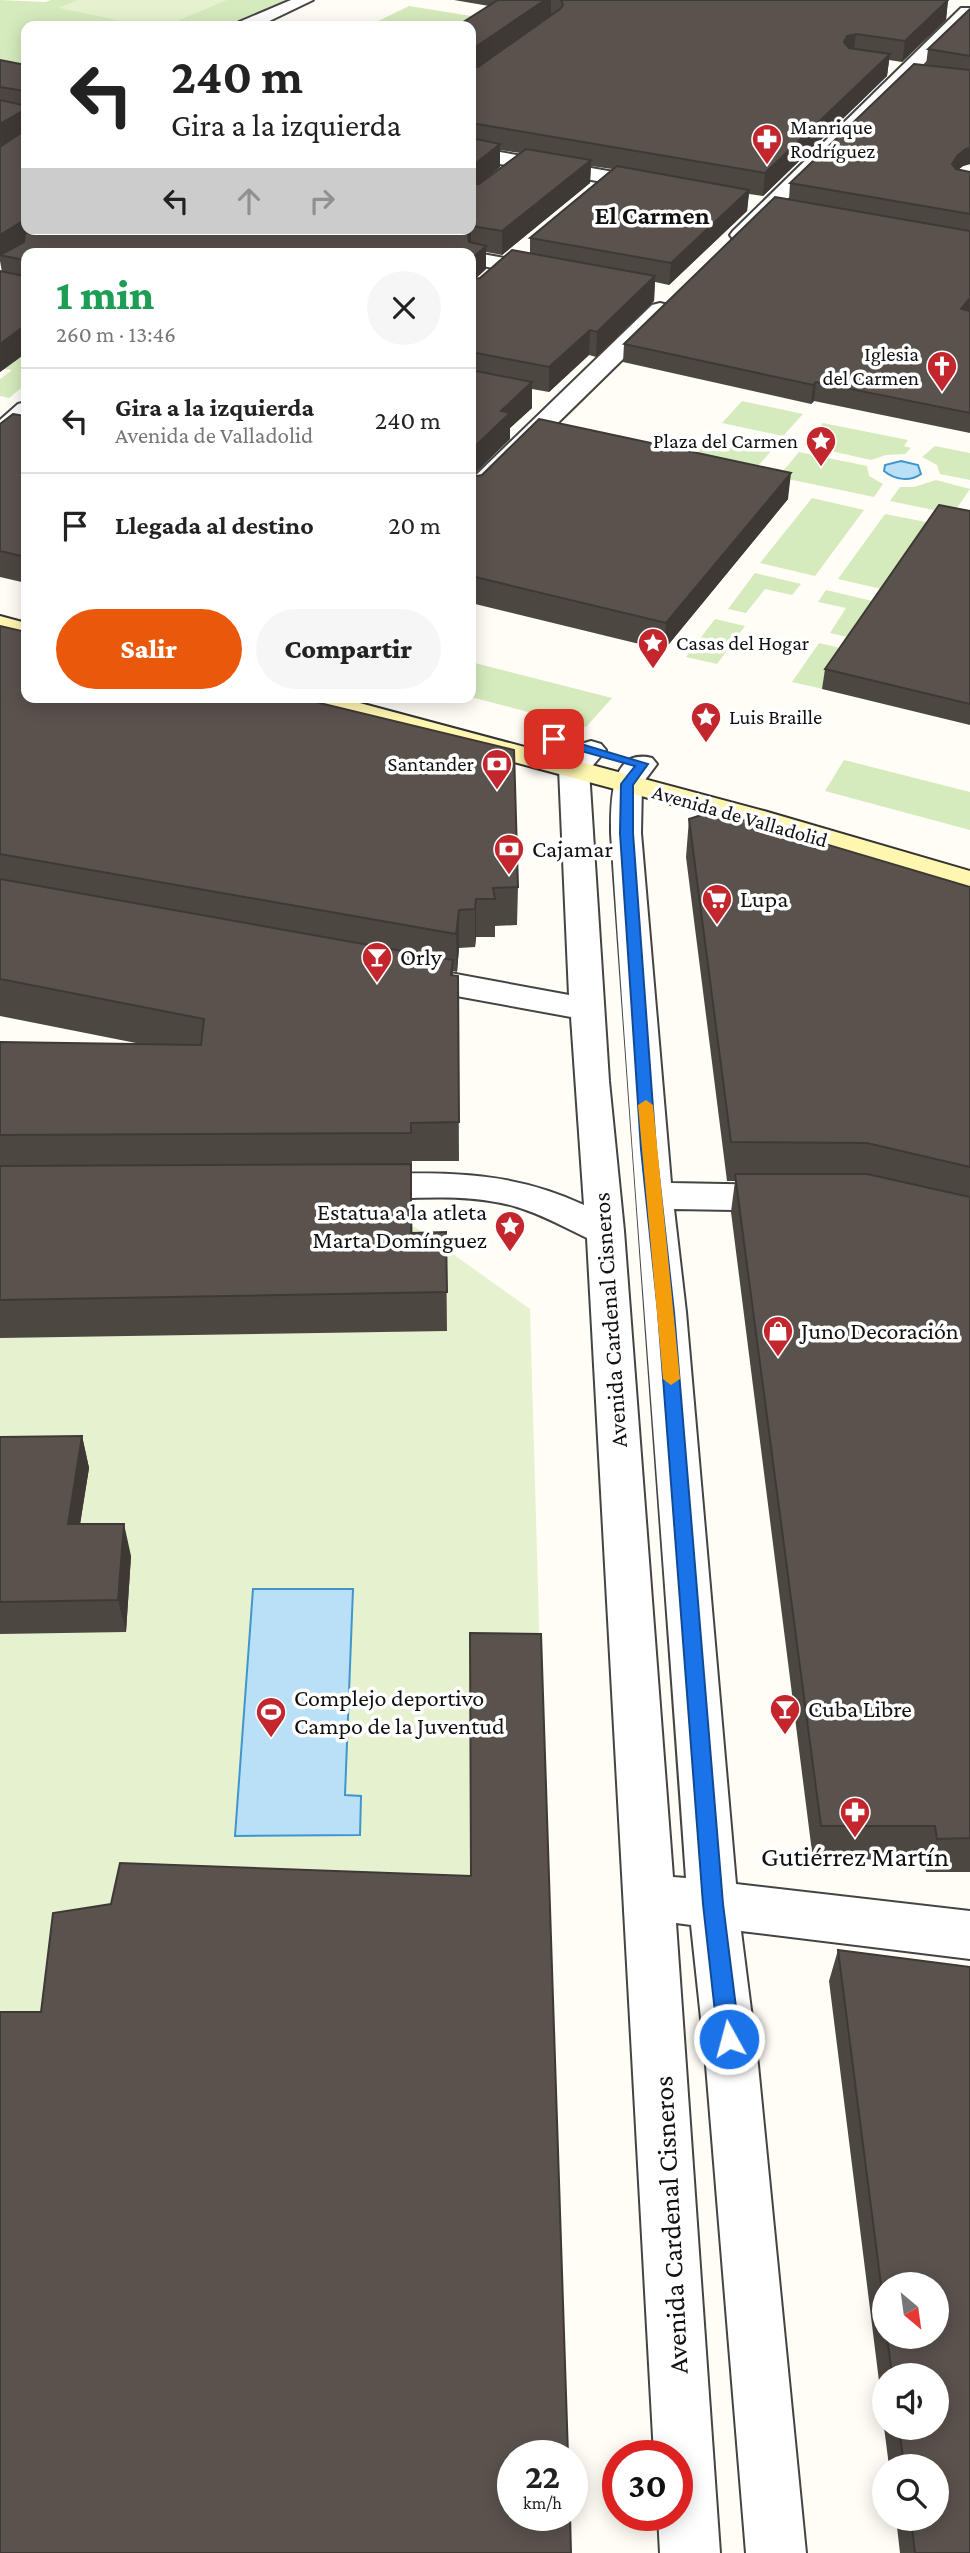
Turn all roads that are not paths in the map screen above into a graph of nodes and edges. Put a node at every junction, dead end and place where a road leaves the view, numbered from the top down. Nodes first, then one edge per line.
1 (305, 0) edge
2 (944, 8) dead end
3 (969, 12) edge
4 (257, 21) edge
5 (879, 67) edge
6 (906, 71) junction
7 (927, 74) edge
8 (476, 156) edge
9 (611, 178) junction
10 (679, 190) edge
11 (593, 193) edge
12 (758, 203) junction
13 (794, 210) edge
14 (525, 250) edge
15 (723, 251) edge
16 (476, 259) edge
17 (508, 265) junction
18 (575, 277) edge
19 (666, 294) dead end
20 (540, 400) dead end
21 (564, 405) junction
22 (21, 413) edge
23 (0, 432) edge
24 (476, 489) edge
25 (0, 604) edge
26 (21, 609) edge
27 (0, 624) edge
28 (21, 630) edge
29 (330, 703) edge
30 (414, 703) edge
31 (582, 759) junction
32 (634, 774) junction
33 (970, 854) edge
34 (970, 881) edge
35 (384, 972) edge
36 (588, 1009) junction
37 (319, 1188) edge
38 (654, 1196) junction
39 (819, 1197) edge
40 (605, 1231) junction
41 (649, 1897) junction
42 (713, 1904) junction
43 (970, 1935) edge
44 (690, 2553) edge
45 (776, 2553) edge

1 - 4 street
2 - 3 street
3 - 6 street
5 - 6 street
6 - 7 street
6 - 12 street
8 - 9 street
9 - 10 street
9 - 11 street
12 - 13 street
12 - 15 street
14 - 17 street
16 - 17 street
17 - 18 street
19 - 21 street
20 - 21 street
21 - 24 street
22 - 23 street
25 - 26 main road
27 - 28 main road
29 - 31 main road, Avenida de Valladolid
30 - 31 main road, Avenida de Valladolid
31 - 32 main road, Avenida de Valladolid
31 - 36 street, Avenida Cardenal Cisneros
32 - 33 main road, Avenida de Valladolid
32 - 34 main road, Avenida de Valladolid
32 - 38 street
35 - 36 street
36 - 40 street, Avenida Cardenal Cisneros
37 - 40 street
38 - 39 street
38 - 42 street
40 - 41 street, Avenida Cardenal Cisneros
41 - 42 street
41 - 44 street, Avenida Cardenal Cisneros
42 - 43 street
42 - 45 street

